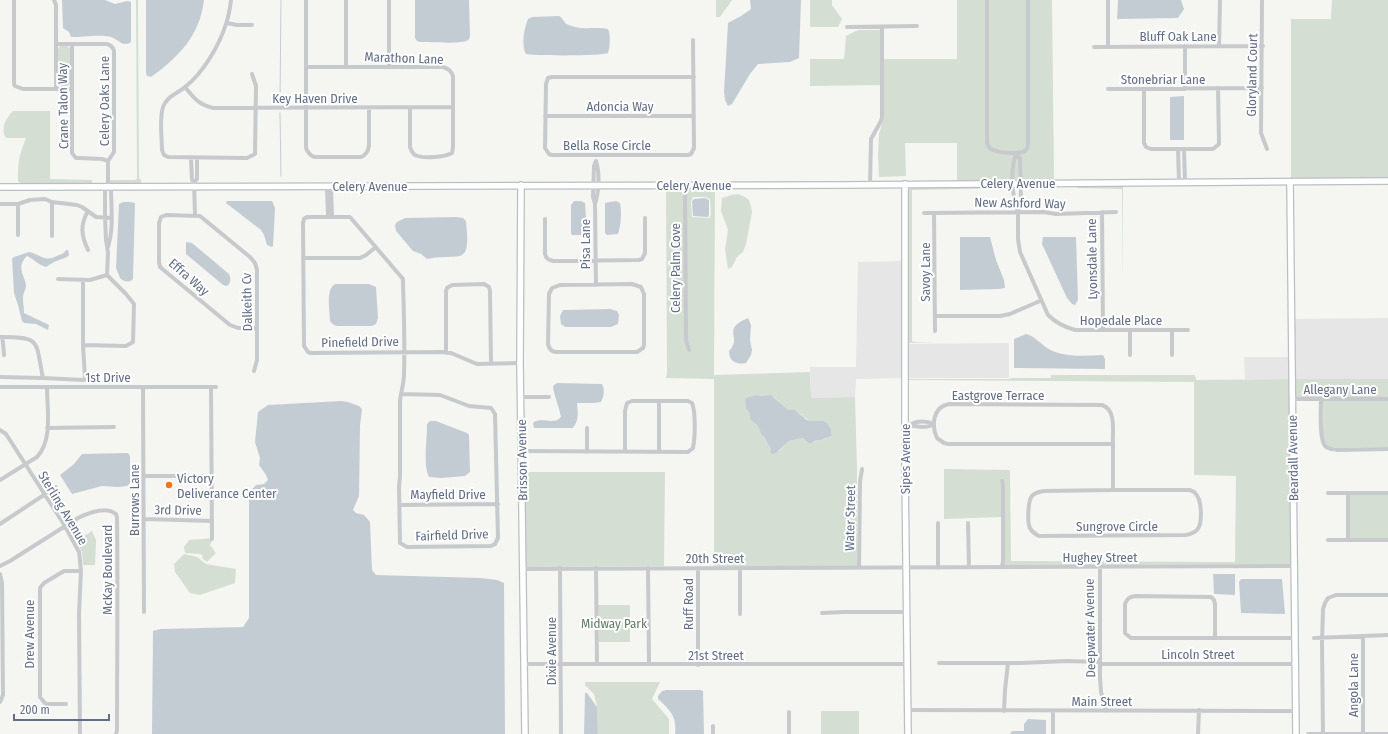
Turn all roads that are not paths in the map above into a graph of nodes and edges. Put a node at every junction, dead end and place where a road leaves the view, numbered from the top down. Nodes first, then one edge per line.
1 (14, 0) edge
2 (54, 0) edge
3 (231, 0) edge
4 (306, 0) edge
5 (346, 0) edge
6 (389, 0) edge
7 (986, 0) edge
8 (1028, 0) edge
9 (1108, 0) edge
10 (1220, 0) edge
11 (1262, 0) edge
12 (227, 23) junction
13 (252, 25) dead end
14 (917, 26) dead end
15 (847, 27) dead end
16 (882, 27) junction
17 (694, 40) dead end
18 (56, 44) junction
19 (72, 44) junction
20 (1185, 46) junction
21 (1219, 46) junction
22 (1263, 46) junction
23 (1094, 47) dead end
24 (1108, 47) junction
25 (306, 67) junction
26 (346, 67) junction
27 (389, 67) junction
28 (252, 74) dead end
29 (694, 77) junction
30 (185, 87) junction
31 (1218, 88) junction
32 (1262, 88) junction
33 (56, 89) junction
34 (72, 89) junction
35 (1108, 89) dead end
36 (1144, 89) junction
37 (1185, 89) junction
38 (453, 107) junction
39 (257, 108) junction
40 (306, 108) junction
41 (369, 108) junction
42 (410, 108) junction
43 (546, 116) junction
44 (694, 116) junction
45 (1178, 149) junction
46 (1184, 149) junction
47 (1267, 149) dead end
48 (1016, 154) junction
49 (596, 155) junction
50 (191, 158) junction
51 (197, 158) junction
52 (108, 161) junction
53 (1179, 165) junction
54 (1185, 165) junction
55 (1013, 167) junction
56 (1020, 167) junction
57 (1388, 181) edge
58 (1182, 182) junction
59 (1290, 182) junction
60 (1013, 183) junction
61 (1021, 183) junction
62 (194, 184) junction
63 (905, 184) junction
64 (596, 185) junction
65 (685, 185) junction
66 (870, 185) junction
67 (329, 186) junction
68 (521, 186) junction
69 (0, 187) edge
70 (108, 187) junction
71 (52, 202) junction
72 (0, 204) edge
73 (18, 204) junction
74 (88, 211) junction
75 (924, 212) dead end
76 (1018, 212) junction
77 (1102, 212) junction
78 (1116, 212) dead end
79 (934, 213) junction
80 (195, 215) junction
81 (330, 216) junction
82 (104, 217) junction
83 (111, 218) junction
84 (645, 218) dead end
85 (546, 219) dead end
86 (18, 235) dead end
87 (52, 236) dead end
88 (108, 247) junction
89 (376, 247) junction
90 (88, 250) dead end
91 (303, 258) junction
92 (596, 261) junction
93 (107, 275) junction
94 (58, 279) dead end
95 (83, 280) junction
96 (596, 285) junction
97 (1040, 301) junction
98 (935, 316) junction
99 (257, 328) junction
100 (1103, 330) junction
101 (1130, 330) junction
102 (1172, 330) junction
103 (1188, 330) dead end
104 (935, 331) dead end
105 (1, 337) edge
106 (83, 345) junction
107 (689, 350) dead end
108 (404, 352) junction
109 (446, 352) junction
110 (1130, 354) dead end
111 (4, 355) dead end
112 (1172, 355) dead end
113 (491, 363) junction
114 (520, 363) junction
115 (254, 371) dead end
116 (0, 377) edge
117 (42, 378) junction
118 (47, 387) junction
119 (143, 387) junction
120 (211, 387) junction
121 (216, 387) dead end
122 (0, 388) edge
123 (401, 394) junction
124 (521, 397) junction
125 (549, 397) dead end
126 (1293, 399) junction
127 (1321, 399) junction
128 (1388, 399) edge
129 (659, 401) junction
130 (908, 424) junction
131 (934, 424) junction
132 (114, 427) dead end
133 (47, 428) junction
134 (587, 428) dead end
135 (0, 430) edge
136 (1113, 444) junction
137 (1388, 449) edge
138 (522, 451) junction
139 (625, 451) junction
140 (587, 452) junction
141 (659, 452) junction
142 (25, 465) junction
143 (862, 470) dead end
144 (144, 476) junction
145 (212, 476) junction
146 (0, 480) edge
147 (1002, 482) dead end
148 (56, 487) dead end
149 (1113, 490) junction
150 (1328, 493) dead end
151 (1348, 493) junction
152 (1388, 493) edge
153 (45, 495) junction
154 (498, 504) junction
155 (399, 505) junction
156 (144, 519) junction
157 (212, 521) junction
158 (938, 523) dead end
159 (968, 523) dead end
160 (0, 524) edge
161 (65, 526) junction
162 (212, 539) dead end
163 (1328, 540) dead end
164 (1348, 540) junction
165 (1388, 540) edge
166 (0, 566) edge
167 (1294, 566) junction
168 (1002, 567) junction
169 (560, 568) junction
170 (596, 568) junction
171 (648, 568) junction
172 (698, 568) junction
173 (740, 568) junction
174 (859, 568) junction
175 (906, 568) junction
176 (938, 568) junction
177 (969, 568) junction
178 (1100, 568) junction
179 (524, 569) junction
180 (81, 571) junction
181 (0, 574) edge
182 (1388, 595) edge
183 (144, 612) dead end
184 (906, 612) junction
185 (740, 614) dead end
186 (822, 614) dead end
187 (1388, 635) edge
188 (1363, 636) junction
189 (1215, 638) junction
190 (1295, 638) junction
191 (1314, 638) dead end
192 (1323, 638) junction
193 (597, 663) junction
194 (939, 663) dead end
195 (1008, 663) junction
196 (1100, 663) junction
197 (524, 664) junction
198 (649, 664) junction
199 (908, 664) junction
200 (1295, 664) junction
201 (560, 665) junction
202 (698, 665) junction
203 (0, 702) edge
204 (66, 704) dead end
205 (908, 710) junction
206 (1199, 710) junction
207 (1004, 711) junction
208 (1053, 711) junction
209 (1106, 711) junction
210 (1295, 711) junction
211 (789, 712) dead end
212 (713, 726) dead end
213 (80, 734) edge
214 (116, 734) edge
215 (525, 734) edge
216 (561, 734) edge
217 (713, 734) edge
218 (789, 734) edge
219 (908, 734) edge
220 (1053, 734) edge
221 (1198, 734) edge
222 (1296, 734) edge
223 (1308, 734) edge
224 (1323, 734) edge
225 (1363, 734) edge
226 (1388, 734) edge

1 - 33 street
2 - 18 street
3 - 12 street
4 - 25 street
5 - 26 street
6 - 27 street
7 - 48 street
8 - 48 street
9 - 24 street
10 - 21 street
11 - 22 street, Gloryland Court
12 - 13 street
12 - 30 street
14 - 16 street
15 - 16 street
16 - 66 street
17 - 29 street, Bella Rose Circle
18 - 19 street, Celery Oaks Lane
18 - 33 street
19 - 34 street, Crane Talon Way
19 - 52 street, Celery Oaks Lane
20 - 21 street, Bluff Oak Lane
20 - 24 street, Bluff Oak Lane
20 - 37 street
21 - 22 street, Bluff Oak Lane
22 - 32 street, Gloryland Court
23 - 24 street, Bluff Oak Lane
25 - 26 street, Marathon Lane
25 - 40 street
26 - 27 street, Marathon Lane
27 - 38 street, Marathon Lane
28 - 39 street
29 - 43 street, Bella Rose Circle
29 - 44 street, Bella Rose Circle
30 - 39 street, Key Haven Drive
30 - 50 street
31 - 32 street, Stonebriar Lane
31 - 37 street, Stonebriar Lane
31 - 46 street
32 - 47 street, Gloryland Court
33 - 34 street
34 - 52 street, Crane Talon Way
35 - 36 street, Stonebriar Lane
36 - 37 street, Stonebriar Lane
36 - 45 street
38 - 42 street, Key Haven Drive
38 - 42 street, Marathon Lane
39 - 40 street, Key Haven Drive
39 - 51 street
40 - 41 street, Key Haven Drive
40 - 41 street
41 - 42 street, Key Haven Drive
43 - 44 street, Adoncia Way
43 - 49 street, Bella Rose Circle
44 - 49 street, Bella Rose Circle
45 - 46 street
45 - 53 street
46 - 54 street
48 - 55 street, Hopedale Place
48 - 56 street, Hopedale Place
49 - 64 street, Pisa Lane
50 - 51 street
50 - 62 street
51 - 62 street
52 - 70 street, Celery Oaks Lane
53 - 54 street
53 - 58 street
54 - 58 street
55 - 56 street
55 - 60 street, Hopedale Place
56 - 61 street, Hopedale Place
57 - 59 street, Celery Avenue
58 - 59 street, Celery Avenue
58 - 61 street, Celery Avenue
59 - 126 street, Beardall Avenue
60 - 61 street, Celery Avenue
60 - 63 street, Celery Avenue
60 - 76 street, Hopedale Place
61 - 76 street, Hopedale Place
62 - 67 street, Celery Avenue
62 - 70 street, Celery Avenue
62 - 80 street
63 - 66 street, Celery Avenue
63 - 130 street, Sipes Avenue
64 - 65 street, Celery Avenue
64 - 68 street, Celery Avenue
64 - 92 street, Pisa Lane
65 - 66 street, Celery Avenue
65 - 107 street, Celery Palm Cove
67 - 68 street, Celery Avenue
67 - 81 street
68 - 114 street, Brisson Avenue
69 - 70 street, Celery Avenue
70 - 82 street
70 - 83 street
71 - 73 street
71 - 74 street
71 - 87 street
72 - 73 street
73 - 86 street
74 - 82 street
74 - 90 street
75 - 79 street, New Ashford Way
76 - 77 street, New Ashford Way
76 - 79 street, New Ashford Way
76 - 97 street, Hopedale Place
77 - 78 street, New Ashford Way
77 - 100 street, Lyonsdale Lane
79 - 98 street, Savoy Lane
80 - 99 street, Dalkeith Cv
80 - 99 street, Effra Way
81 - 89 street, Fairfield Drive
81 - 91 street, Pinefield Drive
82 - 83 street
82 - 88 street
83 - 88 street
84 - 92 street
85 - 92 street
88 - 93 street
89 - 91 street
89 - 108 street, Fairfield Drive
91 - 108 street, Pinefield Drive
92 - 96 street, Pisa Lane
93 - 95 street
93 - 106 street
94 - 95 street
95 - 106 street
96 - 96 street
97 - 98 street
97 - 100 street, Hopedale Place
98 - 104 street, Savoy Lane
99 - 115 street, Dalkeith Cv
100 - 101 street, Hopedale Place
101 - 102 street, Hopedale Place
101 - 110 street
102 - 103 street, Hopedale Place
102 - 112 street
105 - 111 street
105 - 117 street
106 - 117 street
108 - 109 street, Pinefield Drive
108 - 123 street, Fairfield Drive
109 - 113 street, Pinefield Drive
109 - 113 street
113 - 114 street, Pinefield Drive
114 - 124 street, Brisson Avenue
116 - 117 street
118 - 119 street, 1st Drive
118 - 122 street, 1st Drive
118 - 133 street
119 - 120 street, 1st Drive
119 - 144 street, Burrows Lane
120 - 121 street, 1st Drive
120 - 145 street
123 - 154 street, Fairfield Drive
123 - 155 street, Fairfield Drive
124 - 125 street
124 - 138 street, Brisson Avenue
126 - 127 street, Allegany Lane
126 - 167 street, Beardall Avenue
127 - 128 street, Allegany Lane
127 - 137 street
129 - 139 street
129 - 141 street
129 - 141 street
130 - 131 street
130 - 175 street, Sipes Avenue
131 - 136 street
131 - 136 street, Eastgrove Terrace
132 - 133 street
133 - 142 street
134 - 140 street
135 - 142 street, Sterling Avenue
136 - 149 street, Eastgrove Terrace
138 - 140 street
138 - 179 street, Brisson Avenue
139 - 140 street
139 - 141 street
142 - 146 street
142 - 153 street, Sterling Avenue
143 - 174 street, Water Street
144 - 145 street
144 - 156 street, Burrows Lane
145 - 157 street
147 - 168 street
148 - 153 street
149 - 149 street, Sungrove Circle
150 - 151 street
151 - 152 street
151 - 164 street
153 - 160 street
153 - 161 street, Sterling Avenue
154 - 155 street, Mayfield Drive
154 - 155 street, Fairfield Drive
156 - 157 street, 3rd Drive
156 - 183 street, Burrows Lane
157 - 162 street
158 - 176 street
159 - 177 street
161 - 166 street, McKay Boulevard
161 - 180 street, Sterling Avenue
161 - 214 street, McKay Boulevard
163 - 164 street
164 - 165 street
167 - 178 street, Hughey Street
167 - 190 street, Beardall Avenue
168 - 177 street, Hughey Street
168 - 178 street, Hughey Street
169 - 170 street, 20th Street
169 - 179 street, 20th Street
169 - 201 street, Dixie Avenue
170 - 171 street, 20th Street
170 - 193 street
171 - 172 street, 20th Street
171 - 198 street
172 - 173 street, 20th Street
172 - 202 street, Ruff Road
173 - 174 street, 20th Street
173 - 185 street
174 - 175 street, 20th Street
175 - 176 street, Hughey Street
175 - 184 street, Sipes Avenue
176 - 177 street, Hughey Street
178 - 196 street, Deepwater Avenue
179 - 197 street, Brisson Avenue
180 - 204 street, Drew Avenue
180 - 213 street, Sterling Avenue
181 - 203 street
182 - 192 street
184 - 186 street
184 - 199 street, Sipes Avenue
187 - 188 street
188 - 192 street
188 - 225 street, Angola Lane
189 - 189 street
189 - 190 street
190 - 200 street, Beardall Avenue
191 - 192 street
192 - 224 street
193 - 198 street, 21st Street
193 - 201 street, 21st Street
194 - 195 street, Lincoln Street
195 - 196 street, Lincoln Street
195 - 207 street
196 - 200 street, Lincoln Street
196 - 209 street, Deepwater Avenue
197 - 201 street, 21st Street
197 - 215 street, Brisson Avenue
198 - 202 street, 21st Street
199 - 202 street, 21st Street
199 - 205 street, Sipes Avenue
200 - 210 street, Beardall Avenue
201 - 216 street, Dixie Avenue
205 - 207 street, Main Street
205 - 219 street, Sipes Avenue
206 - 209 street, Main Street
206 - 210 street, Main Street
206 - 221 street
207 - 208 street, Main Street
208 - 209 street, Main Street
208 - 220 street
210 - 222 street, Beardall Avenue
211 - 218 street
212 - 217 street
223 - 224 street
224 - 225 street
225 - 226 street

